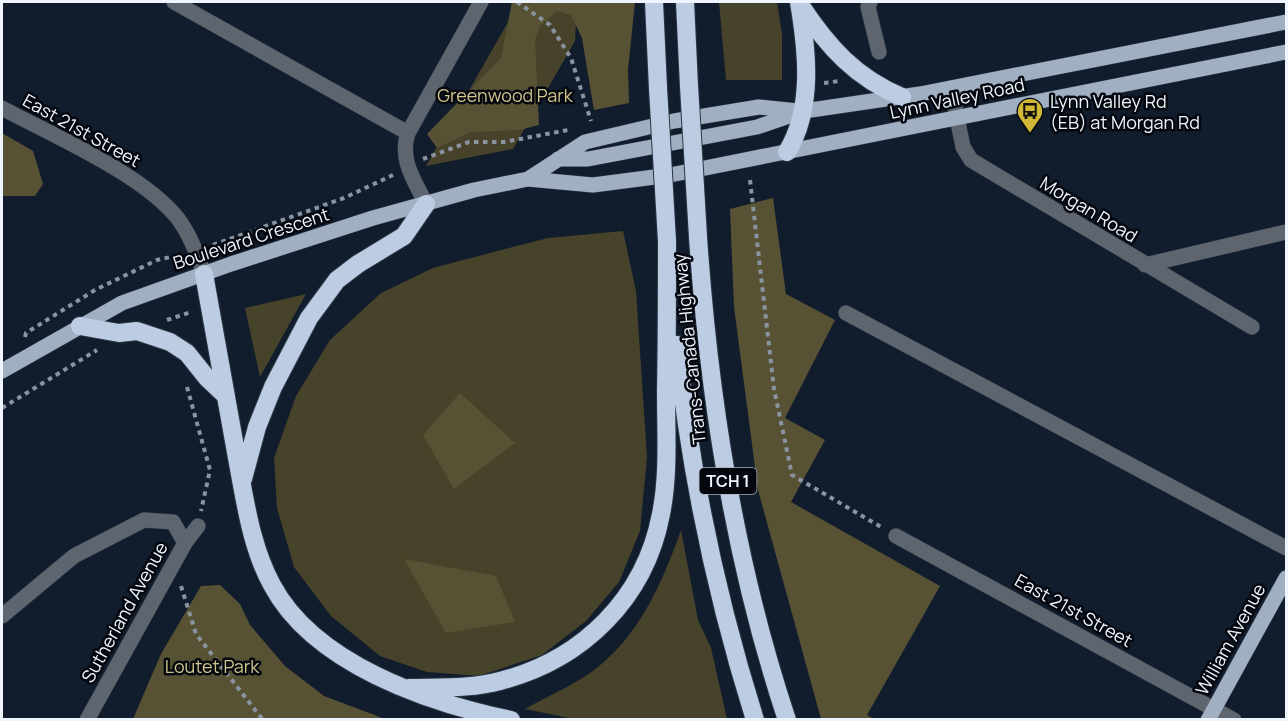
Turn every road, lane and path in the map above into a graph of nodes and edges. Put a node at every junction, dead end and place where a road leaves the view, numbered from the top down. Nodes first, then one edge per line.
1 (174, 2) edge
2 (481, 2) edge
3 (517, 2) edge
4 (654, 2) edge
5 (685, 2) edge
6 (870, 2) edge
7 (799, 3) edge
8 (1287, 22) edge
9 (879, 52) dead end
10 (1287, 52) edge
11 (846, 80) dead end
12 (817, 83) dead end
13 (951, 88) junction
14 (902, 97) junction
15 (2, 108) edge
16 (804, 111) junction
17 (957, 118) junction
18 (675, 122) joint
19 (592, 125) dead end
20 (408, 132) junction
21 (787, 152) junction
22 (558, 159) junction
23 (394, 174) dead end
24 (670, 175) joint
25 (528, 179) junction
26 (750, 180) dead end
27 (426, 204) junction
28 (260, 226) dead end
29 (1287, 232) edge
30 (667, 242) junction
31 (157, 260) dead end
32 (1145, 265) junction
33 (204, 274) junction
34 (193, 311) dead end
35 (846, 313) dead end
36 (80, 326) junction
37 (1252, 327) dead end
38 (160, 328) dead end
39 (26, 333) dead end
40 (103, 347) dead end
41 (2, 371) edge
42 (186, 384) dead end
43 (225, 395) junction
44 (2, 408) edge
45 (242, 484) junction
46 (198, 526) joint
47 (896, 536) joint
48 (185, 543) junction
49 (1287, 548) edge
50 (1287, 578) edge
51 (181, 584) dead end
52 (2, 616) edge
53 (409, 688) junction
54 (1211, 714) edge
55 (87, 720) edge
56 (263, 720) edge
57 (511, 720) edge
58 (755, 720) edge
59 (787, 720) edge
60 (1234, 720) edge

1 - 20 street
2 - 20 street
3 - 19 path
4 - 30 highway, Trans-Canada Highway / TCH 1, bridge
5 - 59 highway, Trans-Canada Highway / TCH 1, bridge
6 - 9 street
7 - 14 highway
7 - 16 highway
8 - 13 main road, Lynn Valley Road
10 - 17 main road, Lynn Valley Road
11 - 12 path
13 - 14 main road, Lynn Valley Road
13 - 17 street, Morgan Road
14 - 16 main road, Lynn Valley Road
15 - 33 street, East 21st Street
16 - 18 main road, Lynn Valley Road
16 - 21 highway
16 - 22 main road, Lynn Valley Road
17 - 21 main road, Lynn Valley Road
17 - 32 street, Morgan Road
18 - 22 main road, Boulevard Crescent
20 - 27 street
21 - 24 main road, Lynn Valley Road
22 - 25 main road, Boulevard Crescent
23 - 28 path
24 - 25 main road, Boulevard Crescent
25 - 27 main road, Boulevard Crescent
26 - 47 path
27 - 33 main road, Boulevard Crescent
27 - 45 highway
29 - 32 street
30 - 53 highway
30 - 58 highway, Trans-Canada Highway / TCH 1
31 - 39 path
32 - 37 street, Morgan Road
33 - 36 main road, Boulevard Crescent
33 - 43 highway
34 - 38 path
35 - 49 street
36 - 41 main road, Boulevard Crescent
36 - 43 highway
40 - 44 path
42 - 46 path
43 - 45 highway
45 - 53 highway
46 - 48 street, Sutherland Avenue
47 - 54 street, East 21st Street
48 - 52 street
48 - 55 street, Sutherland Avenue
50 - 54 main road, William Avenue
51 - 56 path
53 - 57 highway
54 - 60 street, East 21st Street

